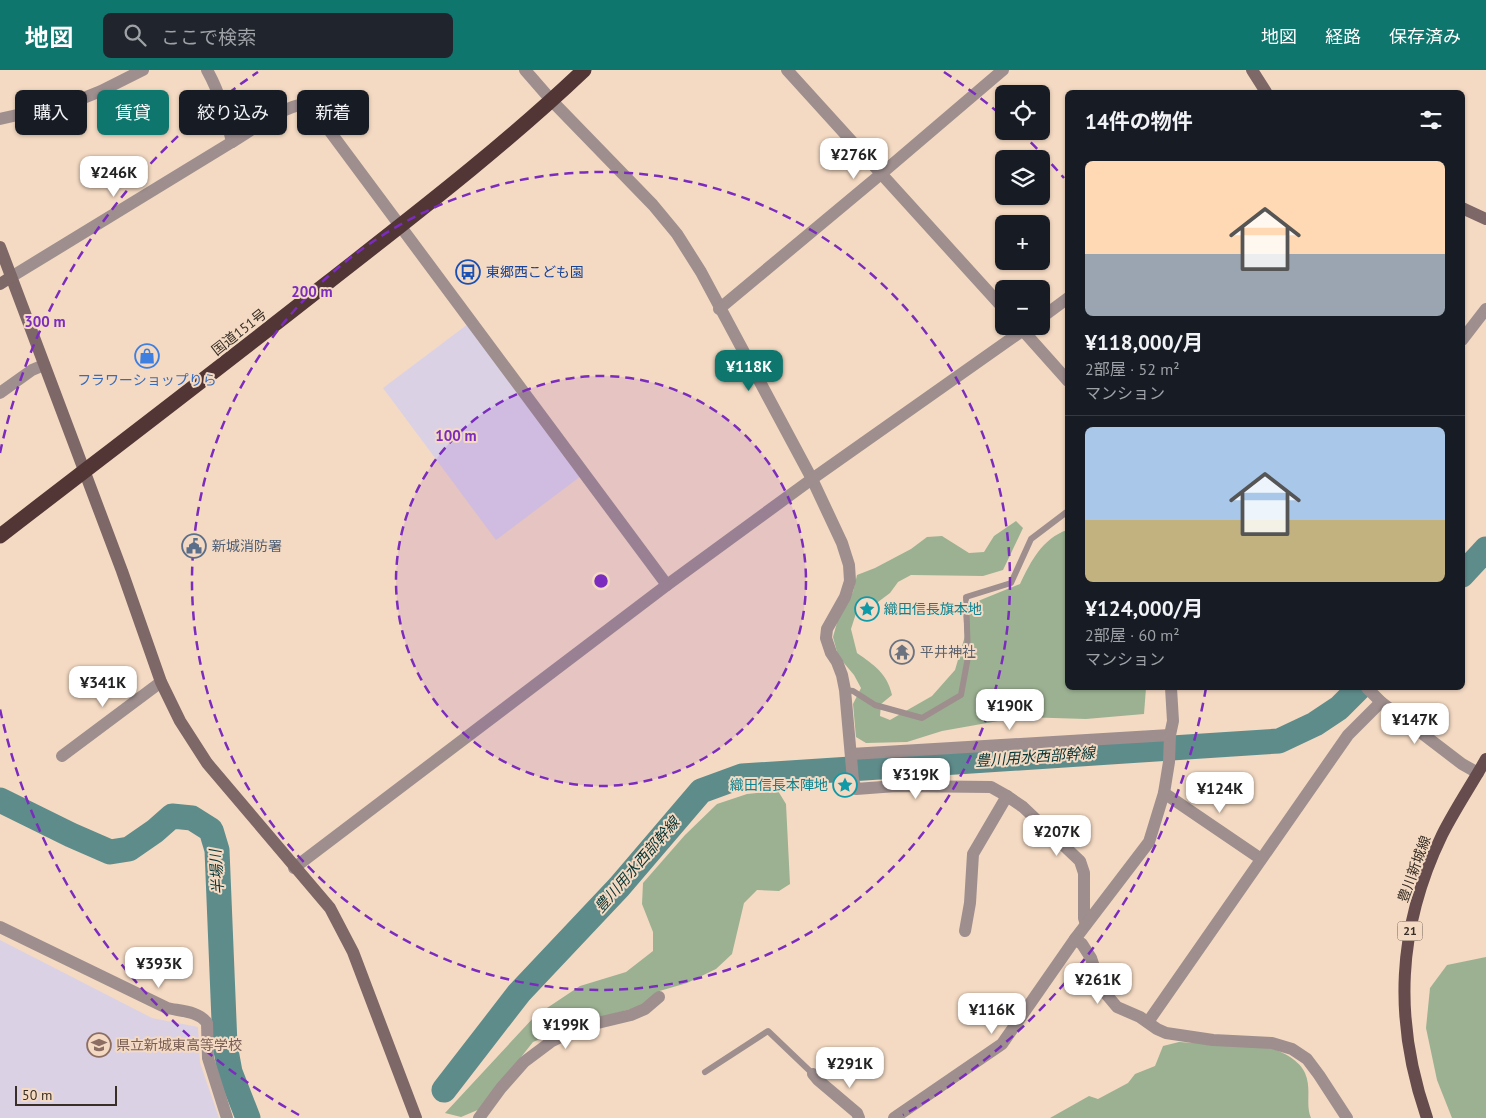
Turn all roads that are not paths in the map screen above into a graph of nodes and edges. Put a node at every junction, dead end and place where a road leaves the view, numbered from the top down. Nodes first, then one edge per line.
1 (143, 70) edge
2 (207, 70) edge
3 (525, 70) edge
4 (584, 70) edge
5 (787, 70) edge
6 (1003, 70) edge
7 (1252, 70) edge
8 (1265, 90) edge
9 (552, 101) junction
10 (0, 119) edge
11 (232, 142) junction
12 (881, 174) junction
13 (1465, 209) edge
14 (1486, 219) edge
15 (401, 226) junction
16 (0, 247) edge
17 (6, 280) edge
18 (995, 299) edge
19 (1065, 300) edge
20 (719, 309) junction
21 (1486, 309) edge
22 (1050, 311) edge
23 (1014, 335) edge
24 (1030, 335) edge
25 (1465, 336) edge
26 (44, 365) junction
27 (1065, 377) edge
28 (0, 393) edge
29 (84, 472) junction
30 (812, 479) junction
31 (1065, 513) edge
32 (0, 536) edge
33 (667, 585) junction
34 (161, 682) junction
35 (845, 690) junction
36 (1171, 690) edge
37 (1373, 694) edge
38 (1170, 738) junction
39 (62, 756) dead end
40 (851, 757) junction
41 (1486, 759) edge
42 (1478, 773) junction
43 (1164, 793) junction
44 (1007, 796) junction
45 (1261, 859) junction
46 (294, 868) junction
47 (1086, 924) junction
48 (0, 927) edge
49 (965, 931) dead end
50 (1075, 939) junction
51 (659, 997) dead end
52 (1148, 1022) junction
53 (705, 1072) dead end
54 (814, 1074) joint
55 (1423, 1116) edge
56 (227, 1118) edge
57 (416, 1118) edge
58 (479, 1118) edge
59 (859, 1118) edge
60 (894, 1118) edge
61 (1347, 1118) edge

1 - 10 street
2 - 11 street
3 - 9 street
4 - 9 highway, 国道151号
5 - 12 street
6 - 12 street
7 - 8 street
9 - 15 highway, 国道151号
9 - 20 street
11 - 15 street
11 - 17 street
12 - 18 street
12 - 20 street
13 - 14 street
15 - 29 highway, 国道151号
15 - 33 street
16 - 17 street
17 - 26 street
19 - 22 street
20 - 30 street
21 - 25 street
23 - 30 street
24 - 27 street
26 - 28 street
26 - 29 street
29 - 32 highway, 国道151号
29 - 34 street
30 - 33 street
30 - 35 street
31 - 35 lane
33 - 46 street
34 - 39 street
34 - 46 street
35 - 40 street
36 - 38 street
37 - 42 street
37 - 45 street
38 - 40 street
38 - 43 street
40 - 44 street
41 - 42 main road, 豊川新城線 / 21
42 - 55 main road, 豊川新城線 / 21
43 - 45 street
43 - 47 street
44 - 47 street
44 - 49 street
45 - 52 street
46 - 57 street
47 - 50 street
48 - 56 street
50 - 52 street
50 - 60 street
51 - 58 street
52 - 61 street
53 - 54 lane
54 - 59 street

